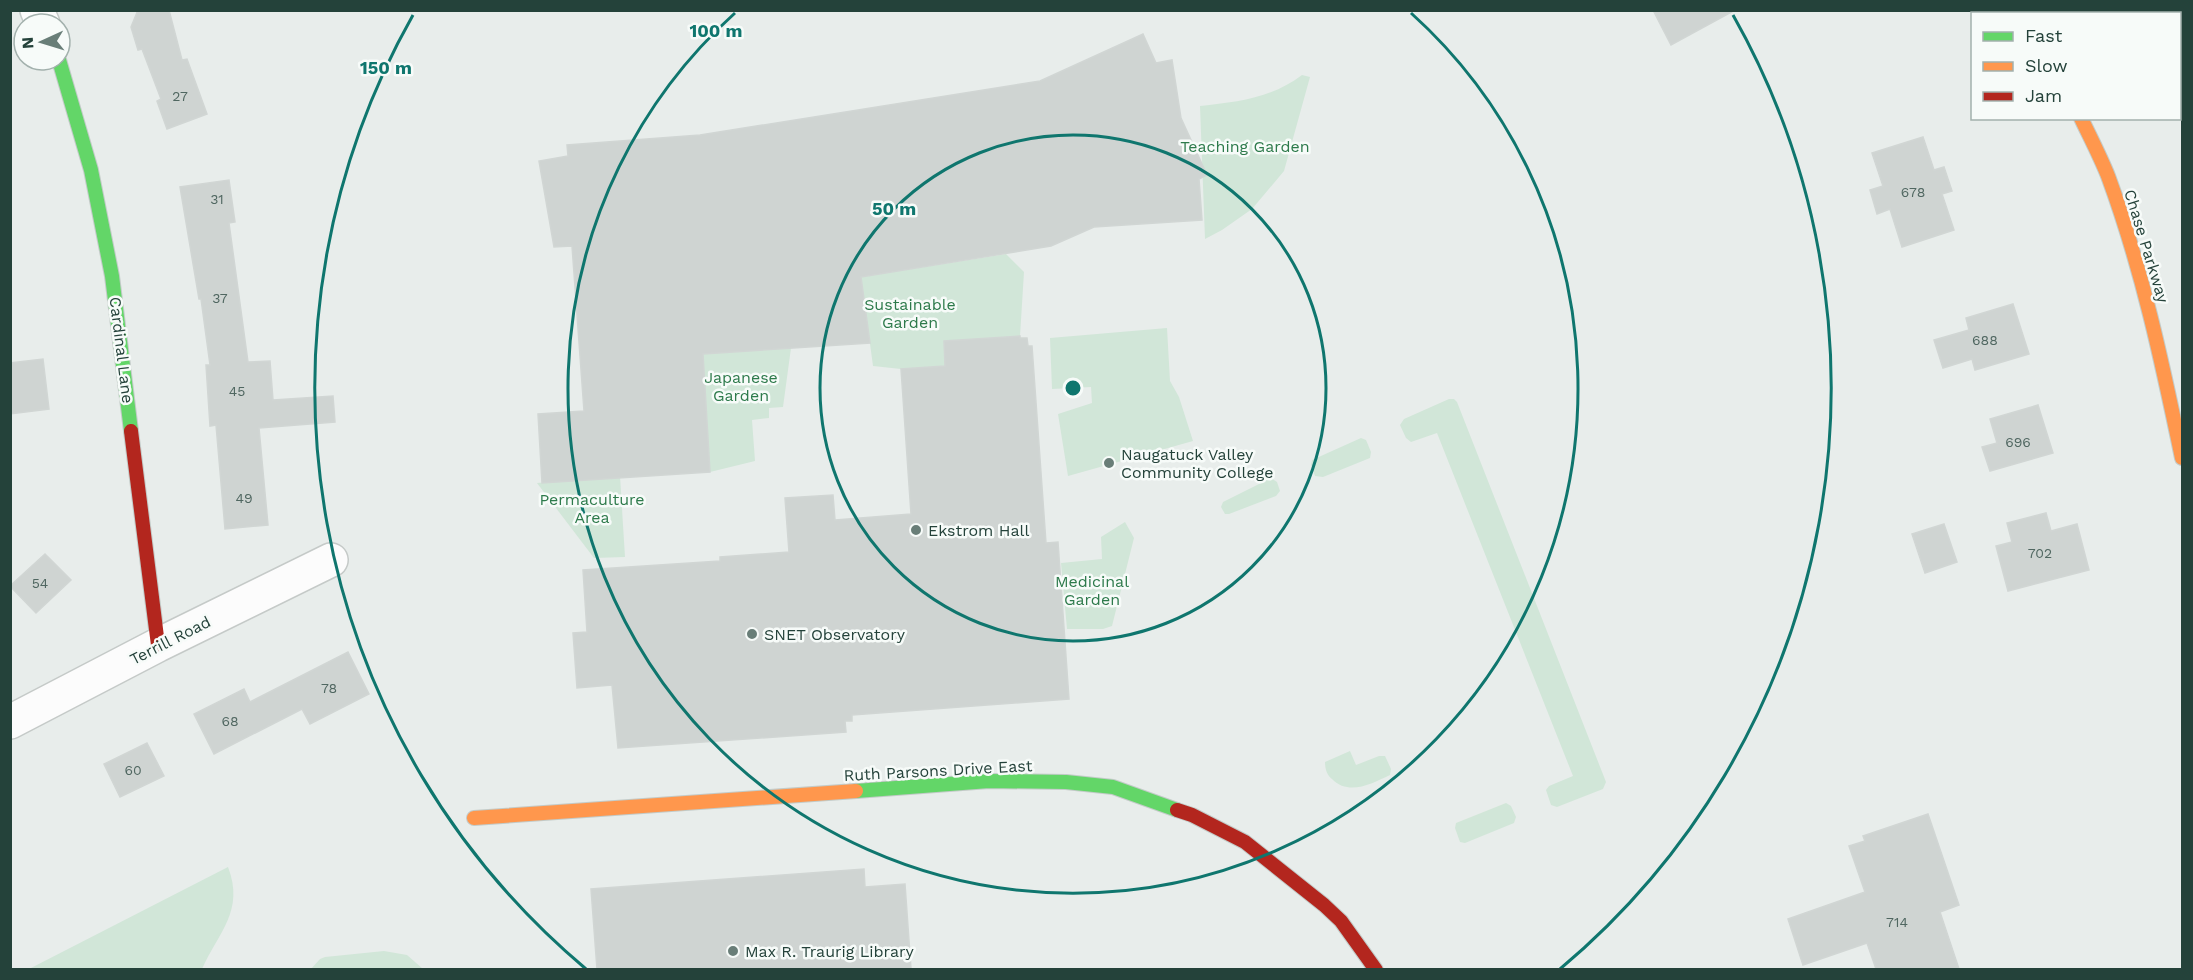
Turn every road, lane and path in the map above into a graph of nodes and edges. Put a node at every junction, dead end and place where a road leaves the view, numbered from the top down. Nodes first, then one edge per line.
1 (62, 72) edge
2 (2082, 120) edge
3 (2182, 458) edge
4 (331, 560) dead end
5 (158, 645) junction
6 (10, 722) edge
7 (474, 818) dead end
8 (1376, 969) edge

1 - 5 street, Cardinal Lane
2 - 3 street, Chase Parkway
4 - 5 street, Terrill Road
5 - 6 street, Terrill Road
7 - 8 street, Ruth Parsons Drive East

